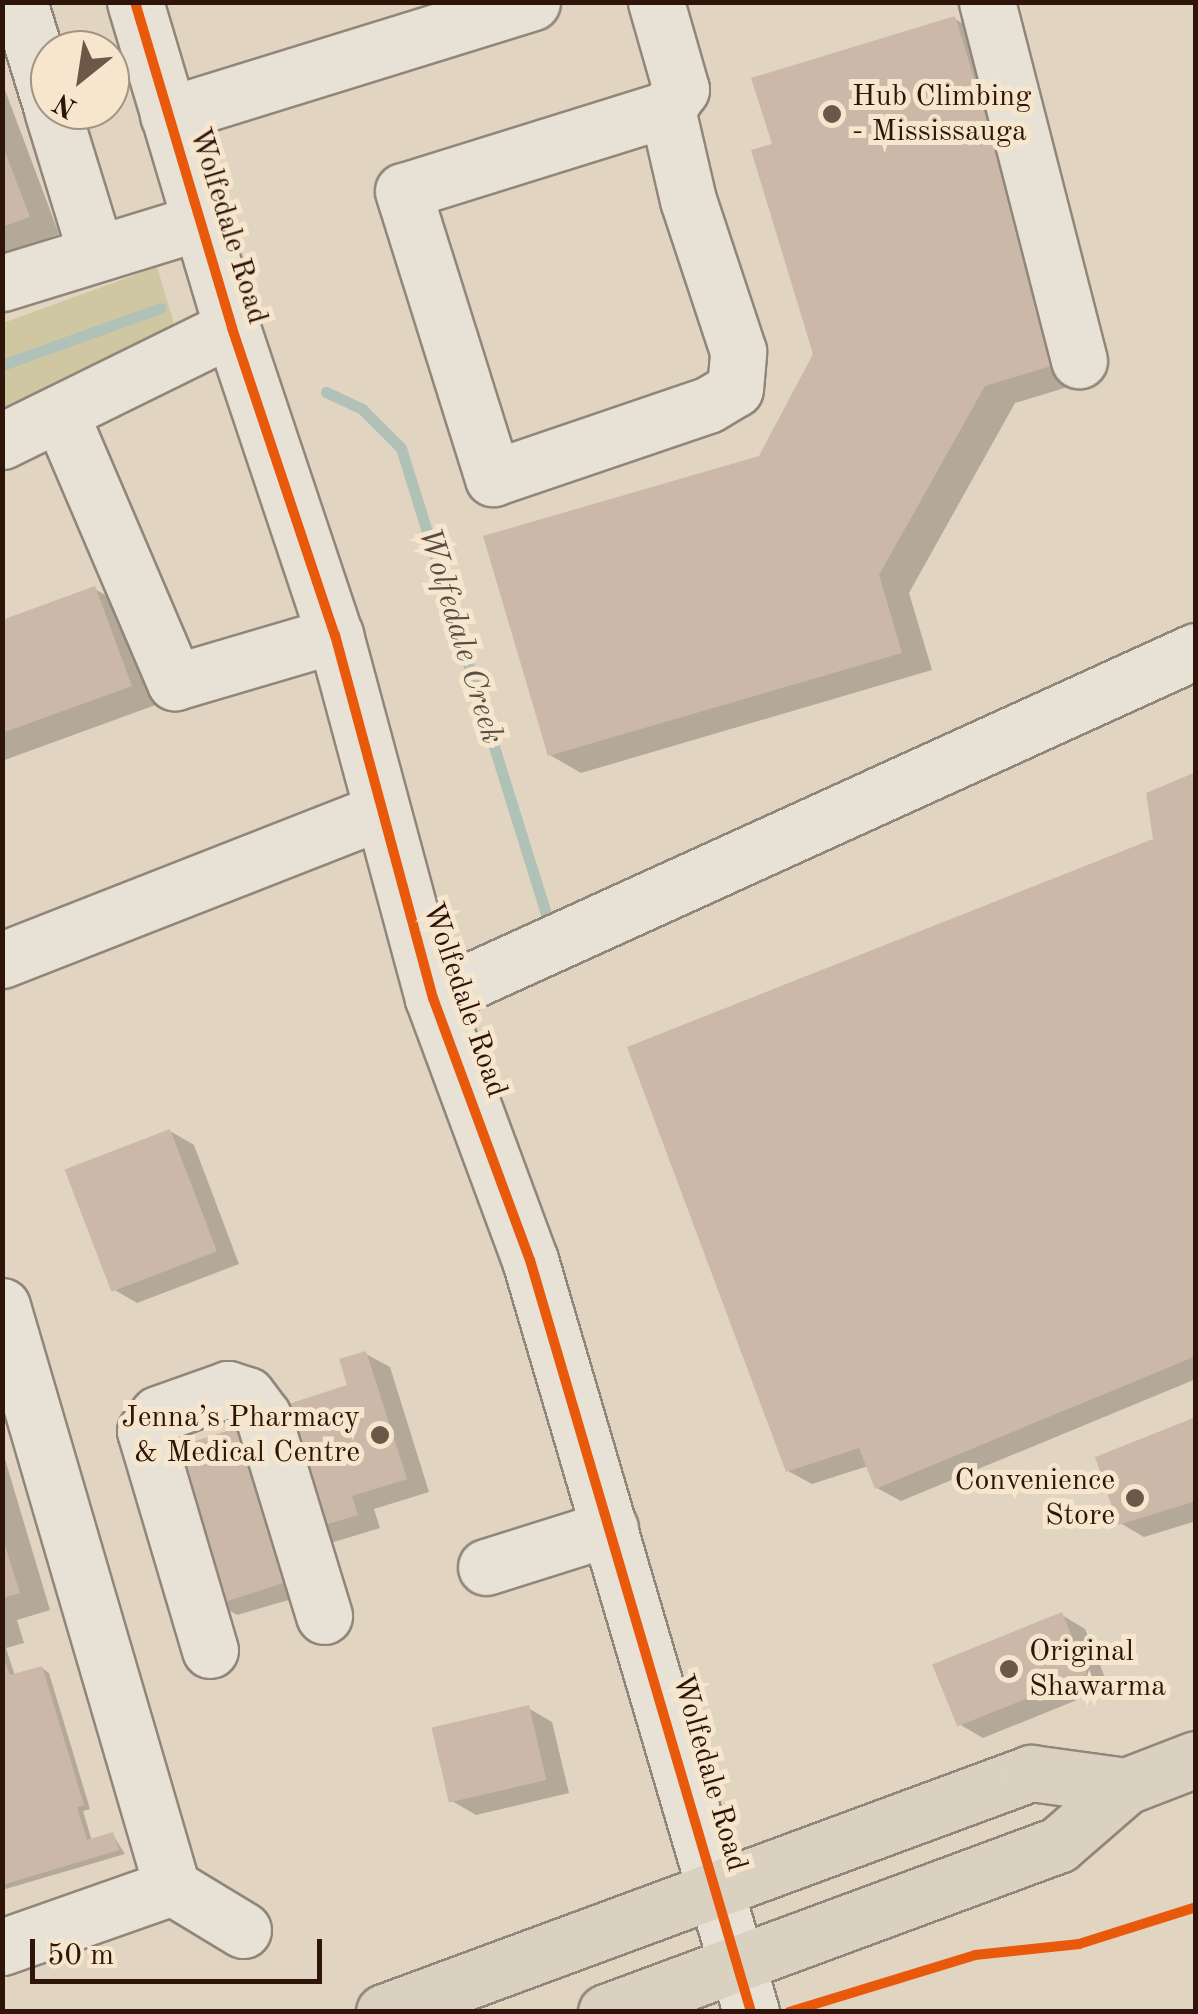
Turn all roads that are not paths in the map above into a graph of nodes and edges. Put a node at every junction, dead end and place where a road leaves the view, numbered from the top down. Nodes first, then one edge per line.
1 (19, 2) edge
2 (134, 2) edge
3 (532, 2) edge
4 (656, 2) edge
5 (987, 2) edge
6 (30, 37) edge
7 (667, 108) junction
8 (168, 115) junction
9 (58, 130) edge
10 (200, 222) junction
11 (96, 253) junction
12 (2, 283) edge
13 (232, 328) junction
14 (1078, 360) dead end
15 (60, 413) junction
16 (2, 441) edge
17 (335, 635) junction
18 (1196, 651) edge
19 (379, 812) junction
20 (2, 960) edge
21 (433, 998) junction
22 (2, 1306) edge
23 (610, 1528) junction
24 (486, 1566) dead end
25 (324, 1616) dead end
26 (210, 1650) dead end
27 (1196, 1760) edge
28 (1126, 1786) junction
29 (172, 1887) junction
30 (717, 1889) junction
31 (243, 1930) dead end
32 (2, 1947) edge
33 (744, 1987) edge
34 (384, 2012) edge
35 (606, 2012) edge

1 - 6 street
2 - 8 street, Wolfedale Road
3 - 8 street
4 - 7 street
5 - 14 street
7 - 7 street
8 - 10 street, Wolfedale Road
9 - 11 street
10 - 11 street
10 - 13 street, Wolfedale Road
11 - 12 street
13 - 15 street
13 - 17 street, Wolfedale Road
15 - 16 street
15 - 17 street
17 - 19 street, Wolfedale Road
18 - 21 street
19 - 20 street
19 - 21 street, Wolfedale Road
21 - 23 street, Wolfedale Road
22 - 29 street
23 - 24 street
23 - 30 street, Wolfedale Road
25 - 26 street
27 - 28 main road
28 - 30 main road
28 - 33 main road
29 - 31 street
29 - 32 street
30 - 33 street, Wolfedale Road
30 - 34 main road
33 - 35 main road

